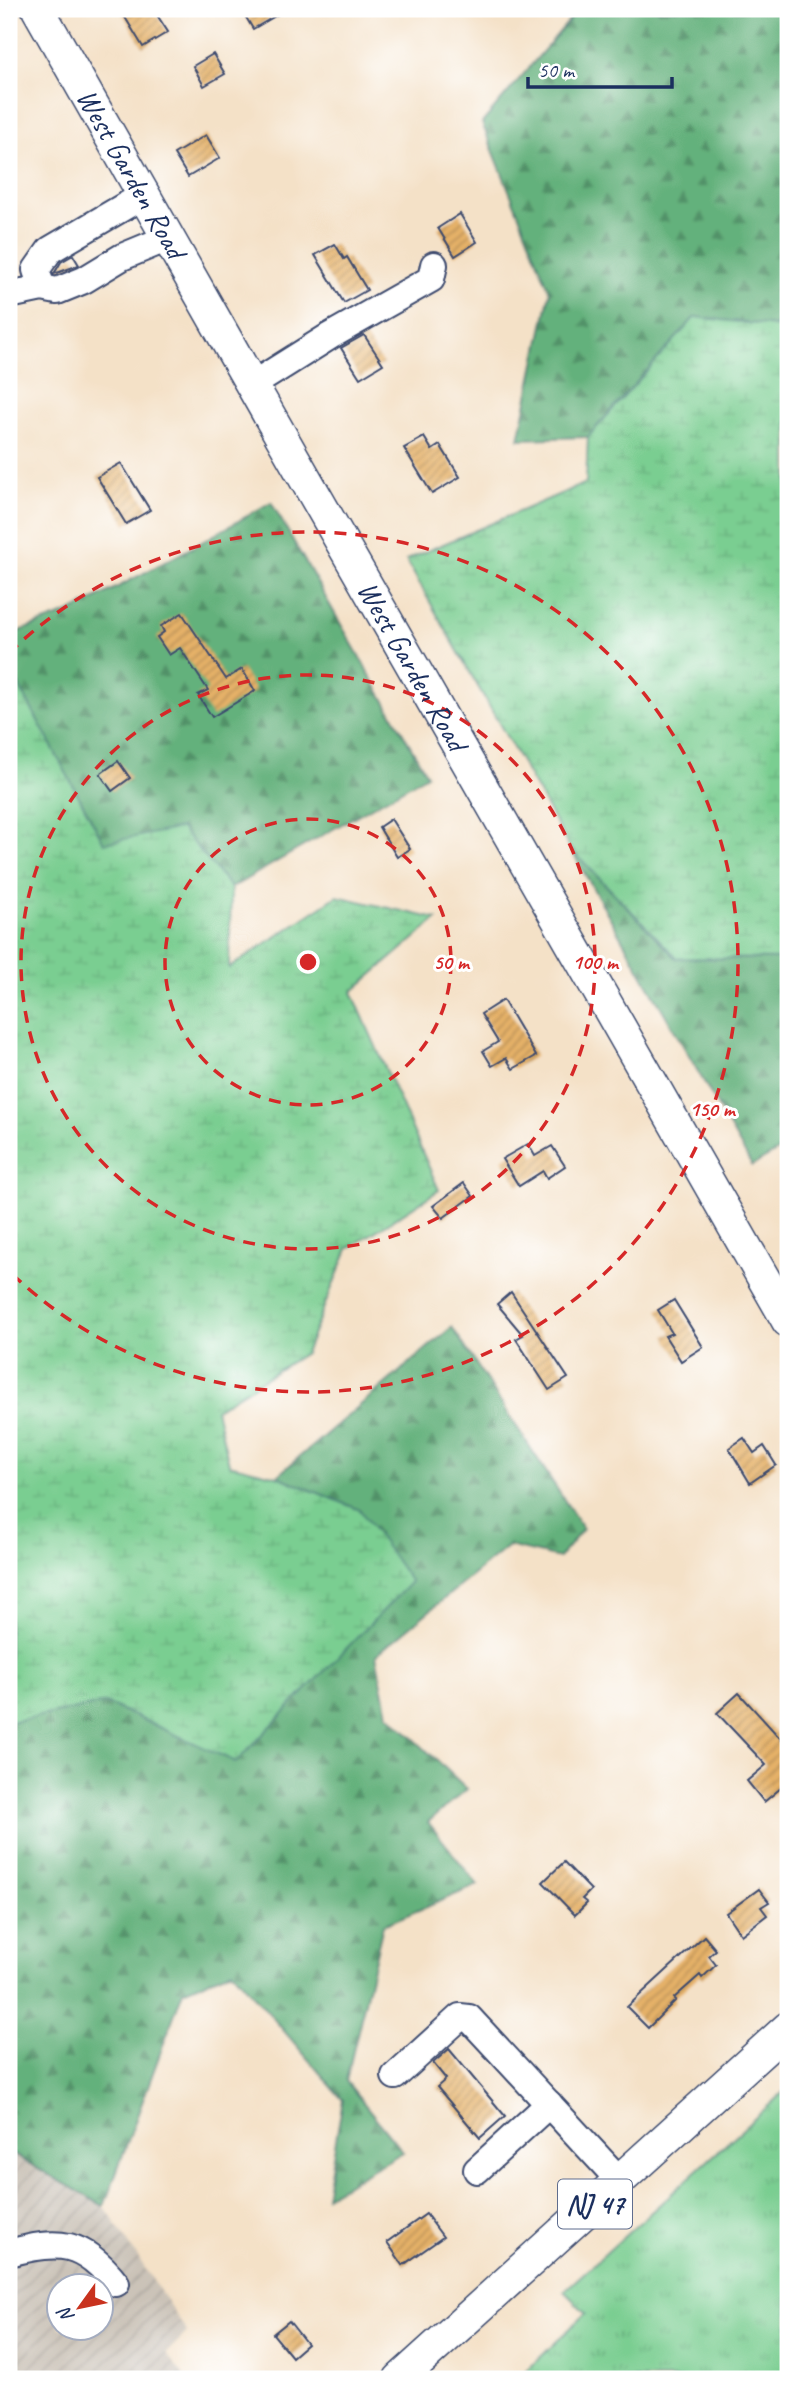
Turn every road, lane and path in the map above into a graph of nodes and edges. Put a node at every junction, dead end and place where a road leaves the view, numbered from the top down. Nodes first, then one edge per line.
1 (38, 9) edge
2 (144, 195) junction
3 (168, 238) junction
4 (434, 265) dead end
5 (42, 288) junction
6 (9, 295) edge
7 (252, 385) junction
8 (788, 1321) edge
9 (788, 2028) edge
10 (395, 2076) dead end
11 (549, 2104) junction
12 (477, 2170) dead end
13 (620, 2181) junction
14 (9, 2253) edge
15 (107, 2272) edge
16 (400, 2379) edge

1 - 2 main road, West Garden Road
2 - 3 main road, West Garden Road
2 - 5 lane
3 - 5 lane
3 - 7 main road, West Garden Road
4 - 7 lane
5 - 6 lane
7 - 8 main road, West Garden Road
9 - 13 main road, NJ 47
10 - 11 lane
11 - 12 lane
11 - 13 lane
13 - 16 main road, NJ 47
14 - 15 lane

